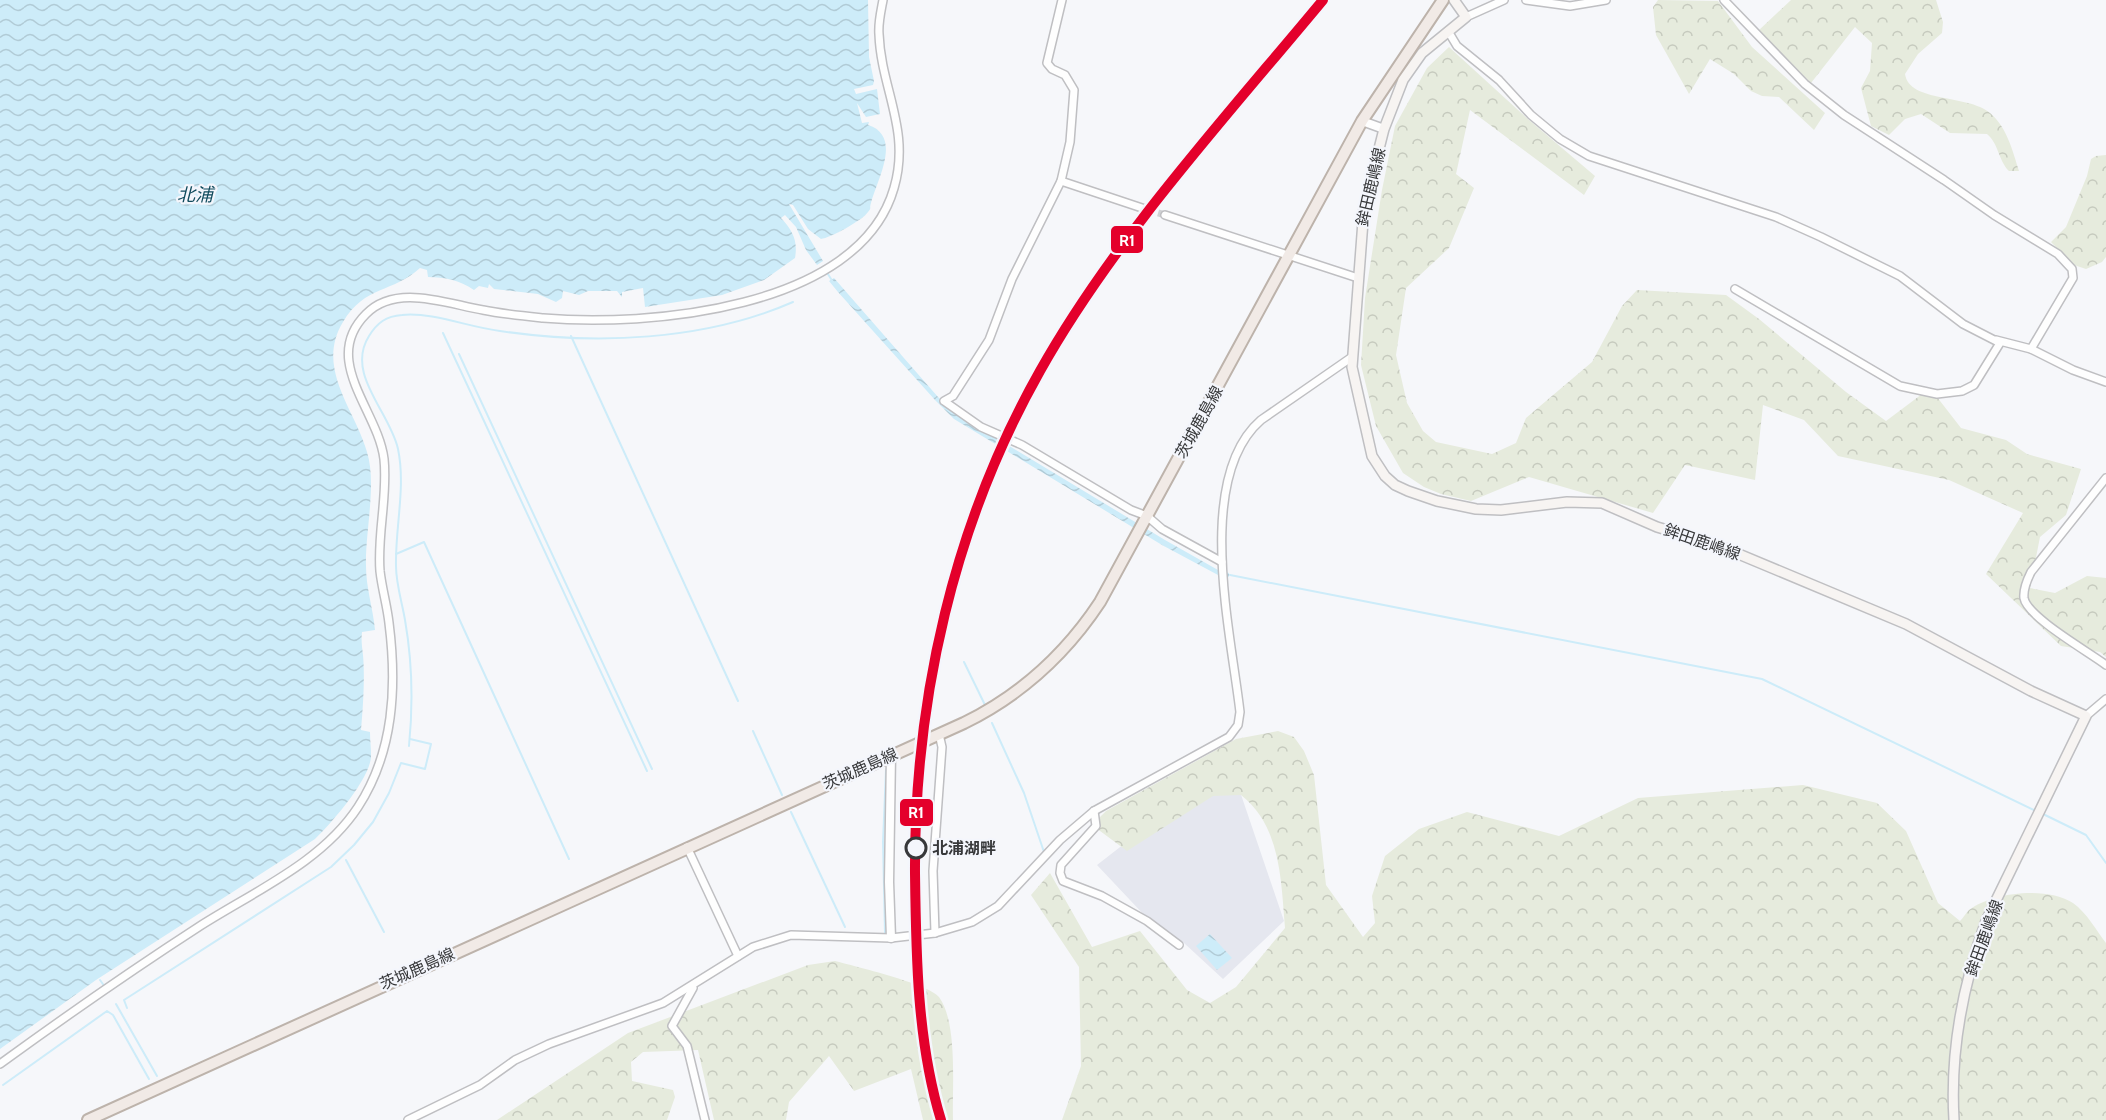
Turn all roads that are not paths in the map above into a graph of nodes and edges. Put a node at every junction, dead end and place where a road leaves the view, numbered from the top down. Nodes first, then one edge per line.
1 (883, 0) edge
2 (1062, 0) edge
3 (1443, 0) edge
4 (1454, 0) edge
5 (1504, 0) edge
6 (1526, 0) edge
7 (1606, 0) edge
8 (1724, 0) edge
9 (1466, 17) junction
10 (1448, 31) junction
11 (1362, 121) junction
12 (1384, 129) junction
13 (1061, 181) junction
14 (1148, 210) tunnel mouth
15 (1165, 215) tunnel mouth
16 (1290, 256) junction
17 (1358, 278) junction
18 (1735, 290) dead end
19 (1994, 339) junction
20 (2031, 349) junction
21 (1352, 357) junction
22 (2106, 382) edge
23 (2106, 478) edge
24 (1146, 518) junction
25 (1221, 562) junction
26 (2106, 665) edge
27 (2106, 699) edge
28 (2086, 716) junction
29 (939, 734) junction
30 (891, 755) junction
31 (1094, 811) junction
32 (687, 848) junction
33 (935, 933) junction
34 (891, 938) junction
35 (1179, 945) dead end
36 (738, 956) junction
37 (694, 985) junction
38 (0, 1064) edge
39 (88, 1120) edge
40 (408, 1120) edge
41 (705, 1120) edge
42 (1954, 1120) edge

1 - 38 street
2 - 13 street
3 - 11 main road, 茨城鹿島線
4 - 9 main road
5 - 9 street
6 - 7 street
8 - 20 street
9 - 10 main road, 鉾田鹿嶋線
10 - 12 main road, 鉾田鹿嶋線
10 - 19 street
11 - 12 street
11 - 16 main road, 茨城鹿島線
12 - 17 main road, 鉾田鹿嶋線
13 - 14 street
13 - 24 street
15 - 16 street
16 - 17 street
16 - 24 main road, 茨城鹿島線
17 - 21 main road, 鉾田鹿嶋線
18 - 19 street
19 - 20 street
20 - 22 street
21 - 25 street
21 - 28 main road, 鉾田鹿嶋線
23 - 26 street
24 - 25 street
24 - 29 main road, 茨城鹿島線
25 - 31 street
27 - 28 street
28 - 42 main road, 鉾田鹿嶋線
29 - 30 main road, 茨城鹿島線
29 - 33 street
30 - 32 main road, 茨城鹿島線
30 - 34 street
31 - 33 street
31 - 35 street
32 - 36 street
32 - 39 main road, 茨城鹿島線
33 - 34 street
34 - 36 street
36 - 37 street
37 - 40 street
37 - 41 street

